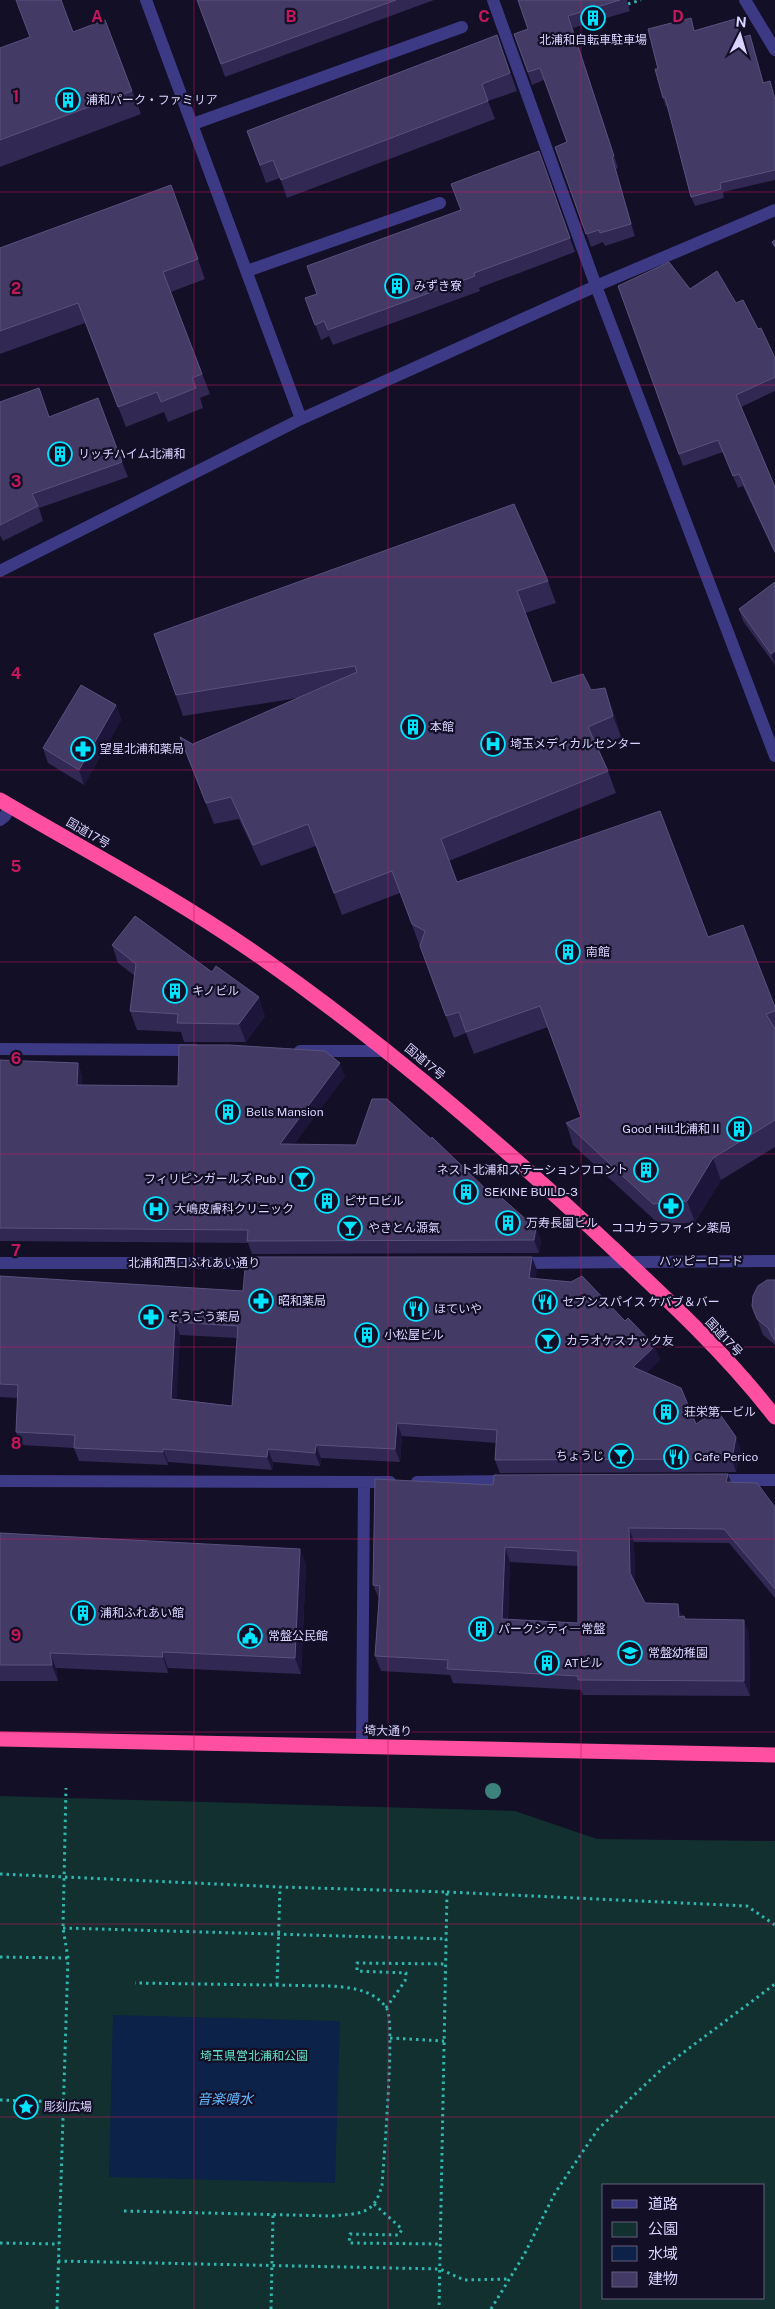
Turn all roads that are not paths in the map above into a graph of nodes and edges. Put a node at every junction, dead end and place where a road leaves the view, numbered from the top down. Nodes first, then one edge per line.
1 (146, 0) edge
2 (493, 0) edge
3 (745, 0) edge
4 (462, 27) dead end
5 (775, 50) edge
6 (193, 124) junction
7 (440, 203) dead end
8 (775, 210) edge
9 (248, 271) junction
10 (596, 286) junction
11 (301, 418) junction
12 (0, 571) edge
13 (775, 756) edge
14 (5, 803) edge
15 (0, 820) edge
16 (0, 1049) edge
17 (205, 1050) edge
18 (283, 1050) edge
19 (388, 1051) junction
20 (775, 1261) edge
21 (627, 1262) junction
22 (0, 1263) edge
23 (279, 1263) edge
24 (508, 1263) edge
25 (775, 1416) edge
26 (697, 1480) edge
27 (775, 1480) edge
28 (0, 1481) edge
29 (520, 1481) edge
30 (364, 1482) junction
31 (0, 1739) edge
32 (362, 1745) junction
33 (775, 1756) edge

1 - 6 street
2 - 10 street
3 - 5 street
4 - 6 street
6 - 9 street
7 - 9 street
8 - 10 street
9 - 11 street
10 - 11 street
10 - 13 street
11 - 12 street
14 - 15 street
14 - 19 highway, 国道17号
16 - 17 street
18 - 19 street
19 - 21 highway, 国道17号
20 - 21 street, ハッピーロード
21 - 24 street
21 - 25 highway, 国道17号
22 - 23 street, 北浦和西口ふれあい通り
26 - 27 street
28 - 30 street
29 - 30 street
30 - 32 street
31 - 32 highway, 埼大通り
32 - 33 highway, 埼大通り

